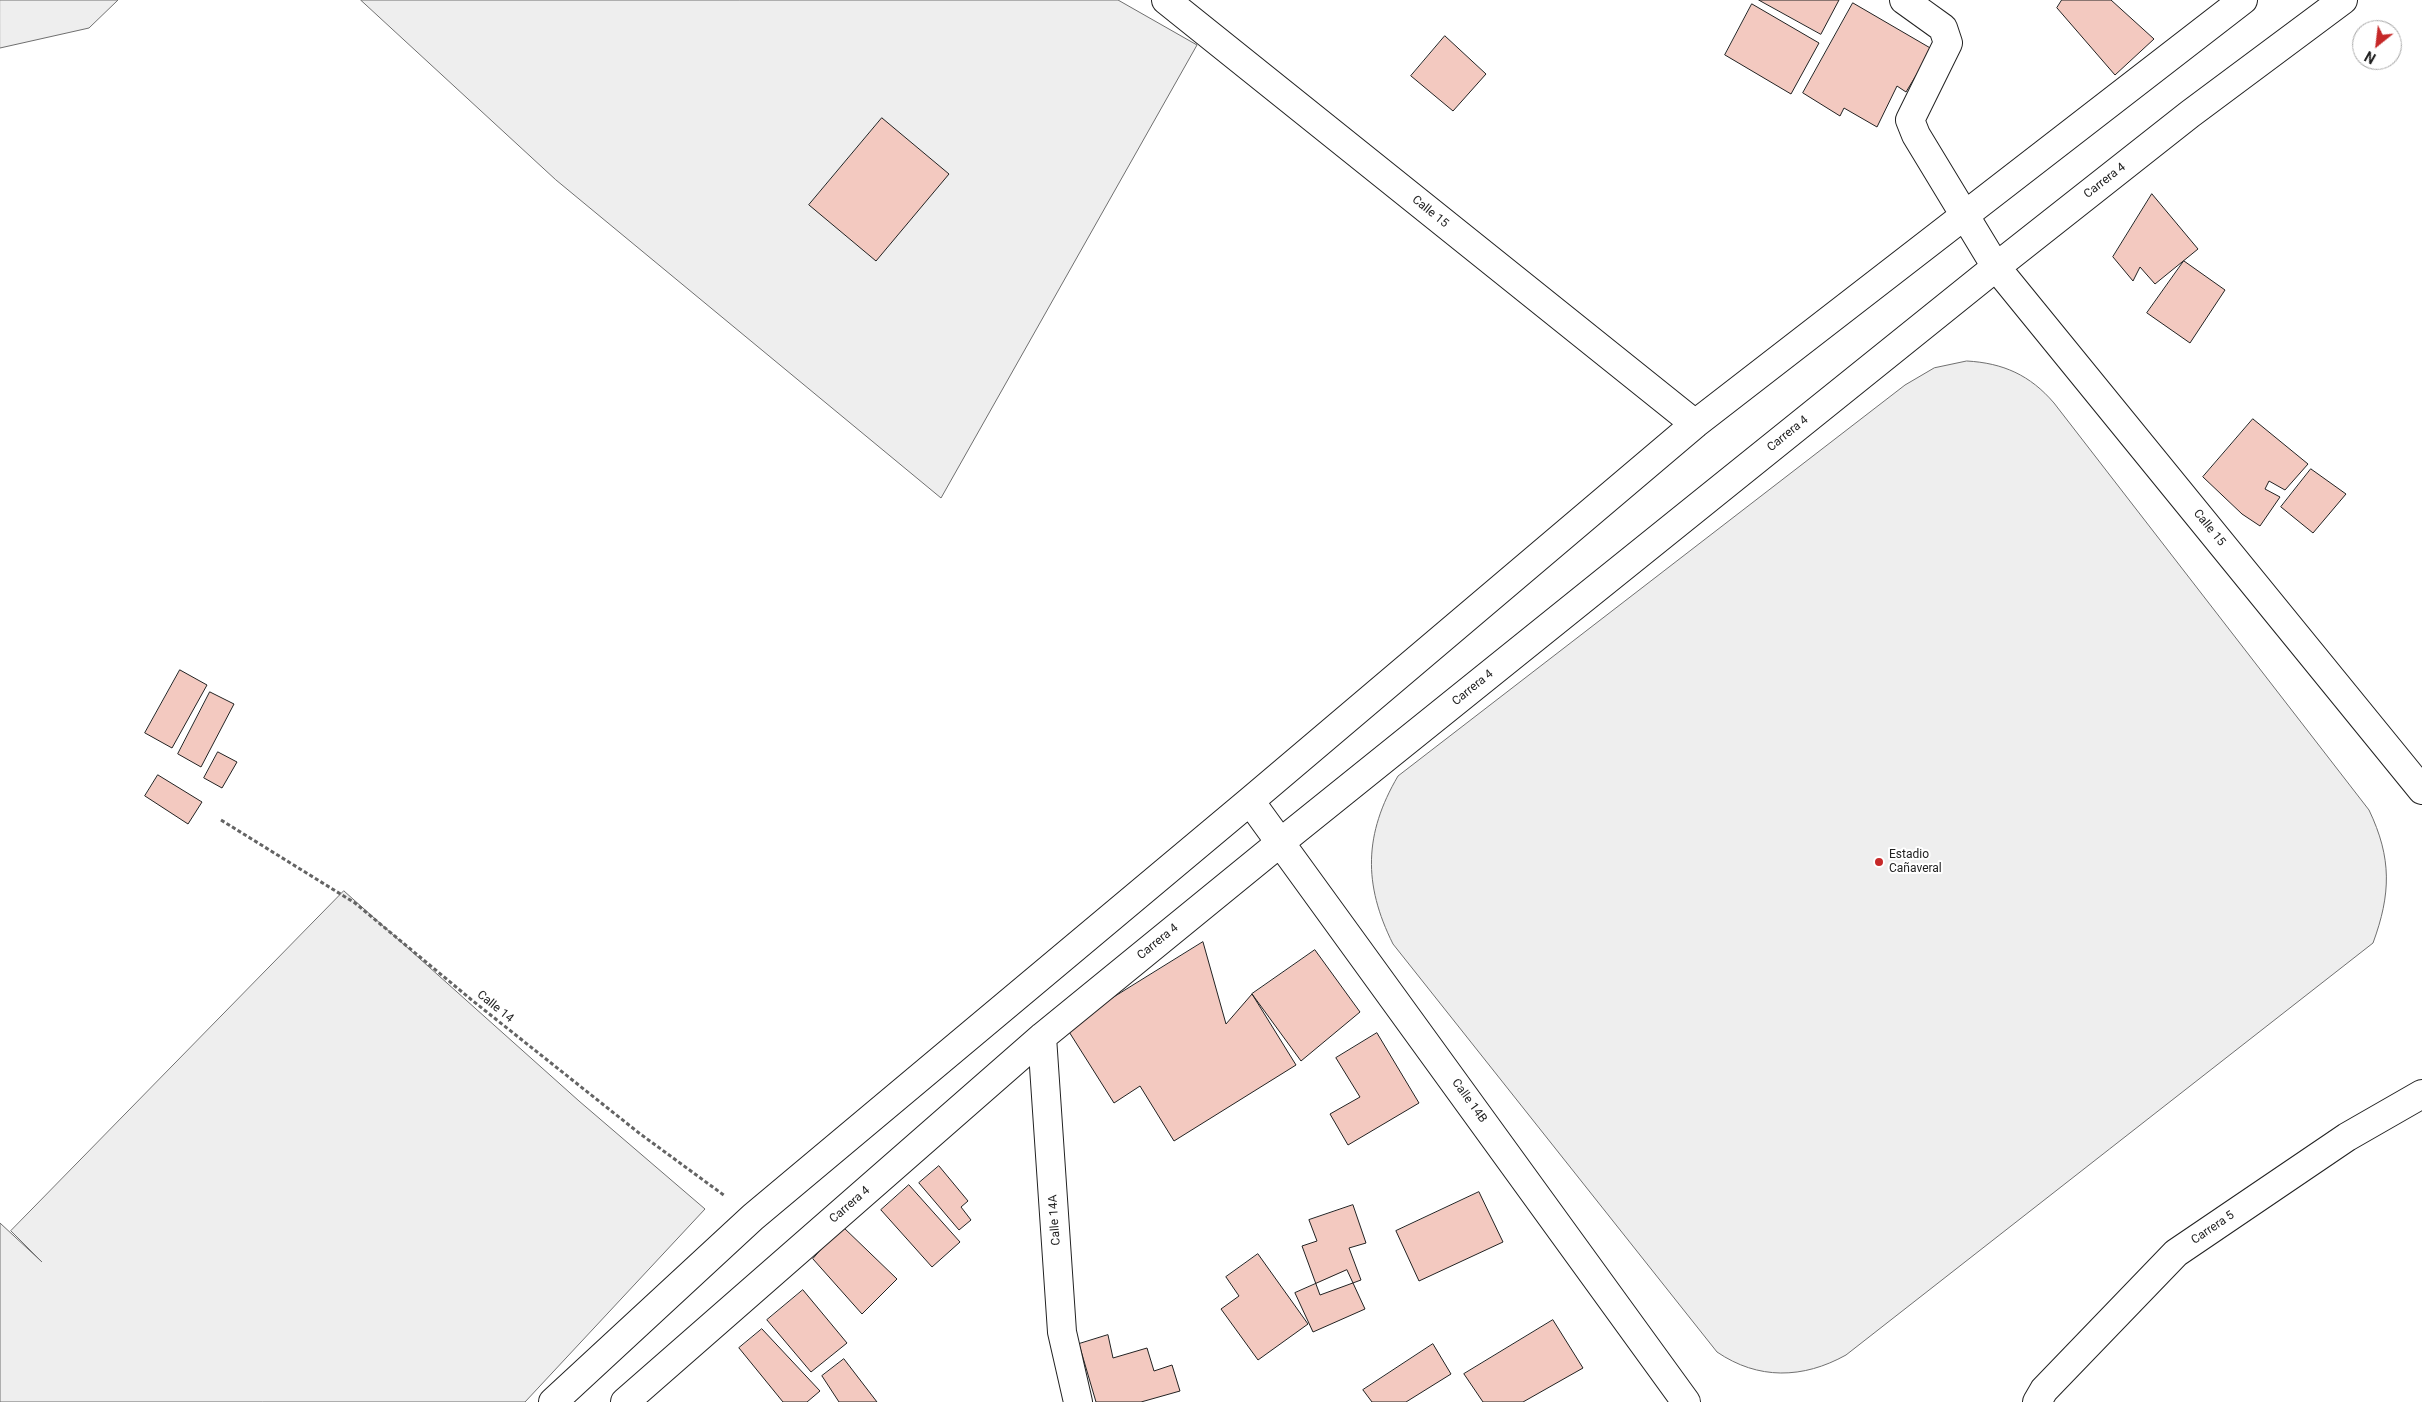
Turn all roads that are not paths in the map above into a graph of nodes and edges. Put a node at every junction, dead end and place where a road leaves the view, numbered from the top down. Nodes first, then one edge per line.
1 (1166, 0) edge
2 (1904, 0) edge
3 (2243, 0) edge
4 (2343, 0) edge
5 (1965, 216) junction
6 (1996, 267) junction
7 (1695, 424) junction
8 (2422, 790) edge
9 (1250, 801) junction
10 (1281, 842) junction
11 (1042, 1037) junction
12 (2422, 1094) edge
13 (553, 1402) edge
14 (625, 1402) edge
15 (1078, 1402) edge
16 (1686, 1402) edge
17 (2037, 1402) edge

1 - 7 street, Calle 15
2 - 5 street, Calle 15
3 - 5 street
4 - 6 street, Carrera 4
5 - 6 street, Calle 15
5 - 7 street
6 - 8 street, Calle 15
6 - 10 street, Carrera 4
7 - 9 street
9 - 10 street, Calle 14B
9 - 13 street
10 - 11 street, Carrera 4
10 - 16 street, Calle 14B
11 - 14 street, Carrera 4
11 - 15 street, Calle 14A
12 - 17 street, Carrera 5

